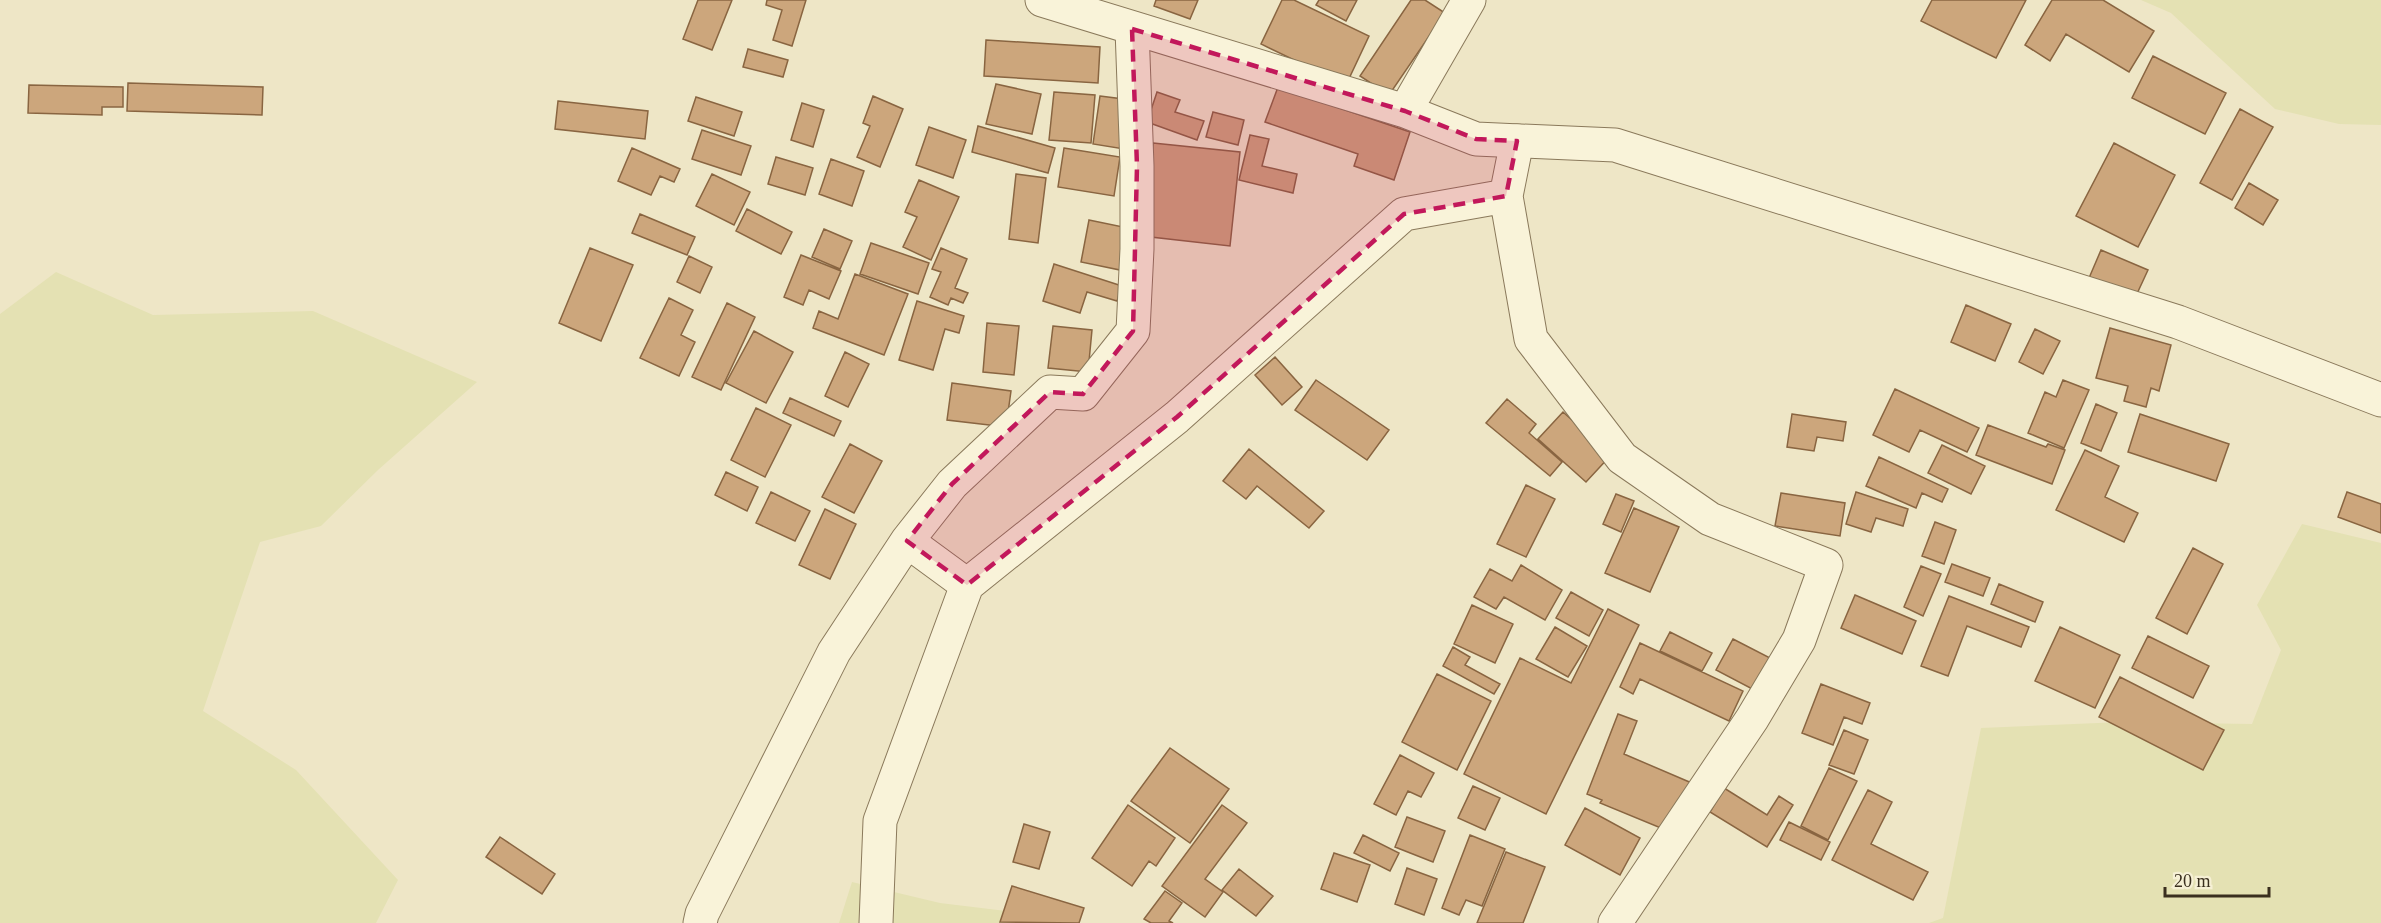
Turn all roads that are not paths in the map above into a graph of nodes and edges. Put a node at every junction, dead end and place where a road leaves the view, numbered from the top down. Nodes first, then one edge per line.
1 (1042, 0) edge
2 (1469, 0) edge
3 (1132, 29) junction
4 (1405, 111) junction
5 (1517, 141) junction
6 (1506, 196) junction
7 (2381, 400) edge
8 (907, 541) junction
9 (967, 585) junction
10 (700, 923) edge
11 (876, 923) edge
12 (1615, 923) edge

1 - 3 street
2 - 4 street
3 - 4 street
3 - 8 street
4 - 5 street
5 - 6 street
5 - 7 street
6 - 9 street
6 - 12 street
8 - 9 street
8 - 10 street
9 - 11 street

